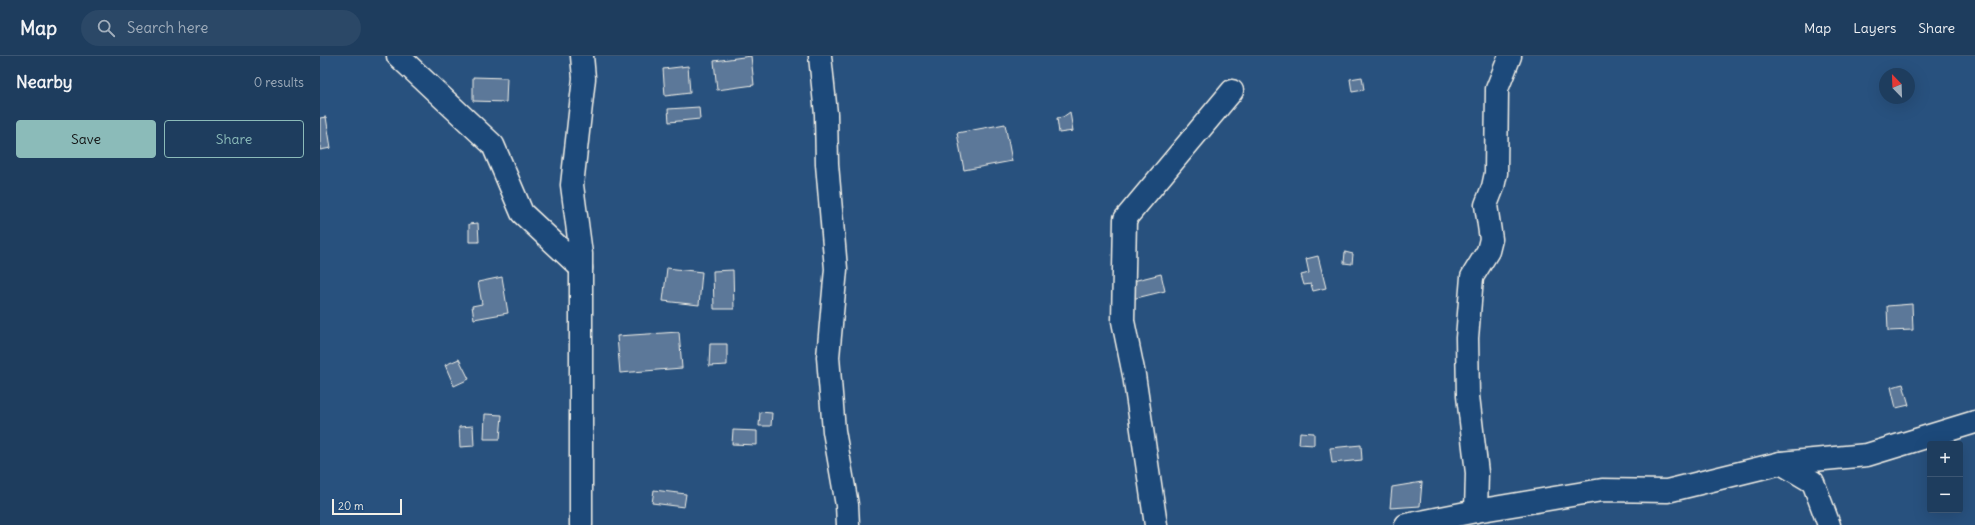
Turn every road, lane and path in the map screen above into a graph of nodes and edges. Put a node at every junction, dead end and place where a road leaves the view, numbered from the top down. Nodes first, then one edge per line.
1 (398, 56) edge
2 (582, 56) edge
3 (820, 56) edge
4 (1510, 56) edge
5 (1232, 91) dead end
6 (581, 268) junction
7 (1975, 422) edge
8 (1781, 462) junction
9 (1476, 511) junction
10 (581, 525) edge
11 (848, 525) edge
12 (1156, 525) edge
13 (1406, 525) edge
14 (1829, 525) edge

1 - 6 street
2 - 6 street
3 - 11 street
4 - 9 street
5 - 12 street
6 - 10 street
7 - 8 street
8 - 9 street
8 - 14 street
9 - 13 street

